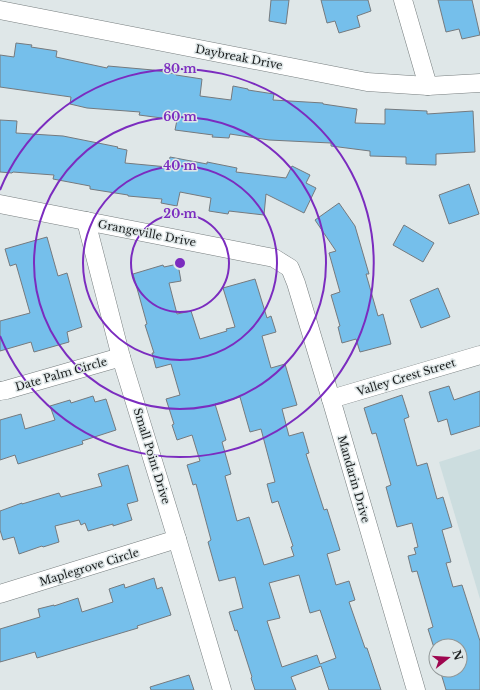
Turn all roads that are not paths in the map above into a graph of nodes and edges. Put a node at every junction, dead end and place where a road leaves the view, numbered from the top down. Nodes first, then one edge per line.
1 (403, 0) edge
2 (0, 10) edge
3 (480, 83) edge
4 (428, 86) junction
5 (0, 204) edge
6 (86, 221) junction
7 (290, 268) joint
8 (480, 355) edge
9 (121, 357) junction
10 (0, 391) edge
11 (331, 399) junction
12 (177, 539) junction
13 (0, 594) edge
14 (222, 690) edge
15 (416, 690) edge

1 - 4 street
2 - 4 street, Daybreak Drive
3 - 4 street, Daybreak Drive
5 - 6 street, Grangeville Drive
6 - 7 street, Grangeville Drive
6 - 9 street, Small Point Drive
7 - 11 street, Mandarin Drive
8 - 11 street, Valley Crest Street
9 - 10 street, Date Palm Circle
9 - 12 street, Small Point Drive
11 - 15 street, Mandarin Drive
12 - 13 street, Maplegrove Circle
12 - 14 street, Small Point Drive

